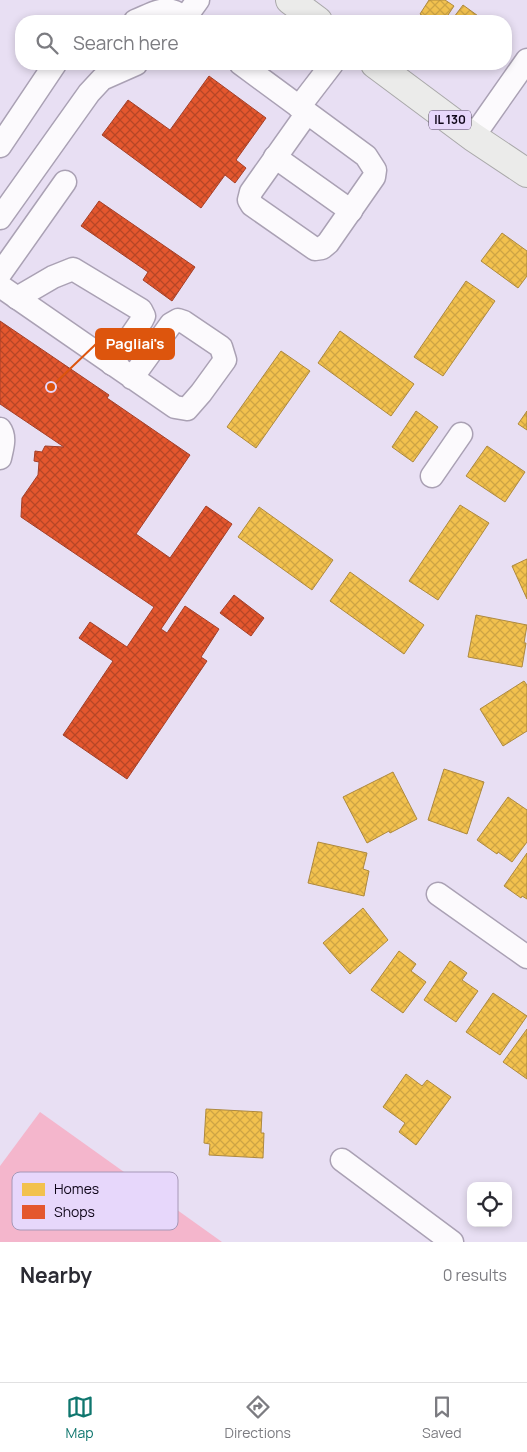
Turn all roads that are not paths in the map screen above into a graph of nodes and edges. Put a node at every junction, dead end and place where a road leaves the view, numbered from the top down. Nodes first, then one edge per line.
1 (198, 0) edge
2 (290, 0) edge
3 (149, 15) edge
4 (179, 15) edge
5 (189, 15) edge
6 (310, 15) edge
7 (527, 60) edge
8 (51, 70) edge
9 (248, 70) edge
10 (328, 70) edge
11 (384, 70) edge
12 (97, 71) edge
13 (303, 110) junction
14 (473, 137) junction
15 (0, 146) edge
16 (276, 157) junction
17 (527, 173) edge
18 (65, 182) dead end
19 (351, 210) junction
20 (0, 218) edge
21 (0, 274) edge
22 (9, 292) edge
23 (112, 364) junction
24 (132, 378) dead end
25 (0, 429) edge
26 (461, 434) dead end
27 (0, 458) edge
28 (432, 476) dead end
29 (438, 894) dead end
30 (527, 957) edge
31 (342, 1160) dead end
32 (452, 1242) edge

1 - 5 street
2 - 6 main road
3 - 4 street
7 - 14 street
8 - 15 street
9 - 13 street
10 - 13 street
11 - 14 main road, IL 130
12 - 20 street
13 - 16 street
13 - 19 street
14 - 17 main road, IL 130
16 - 19 street
16 - 19 street
18 - 21 street
22 - 23 street
22 - 23 street
23 - 24 street
25 - 27 street
26 - 28 street
29 - 30 street
31 - 32 street

